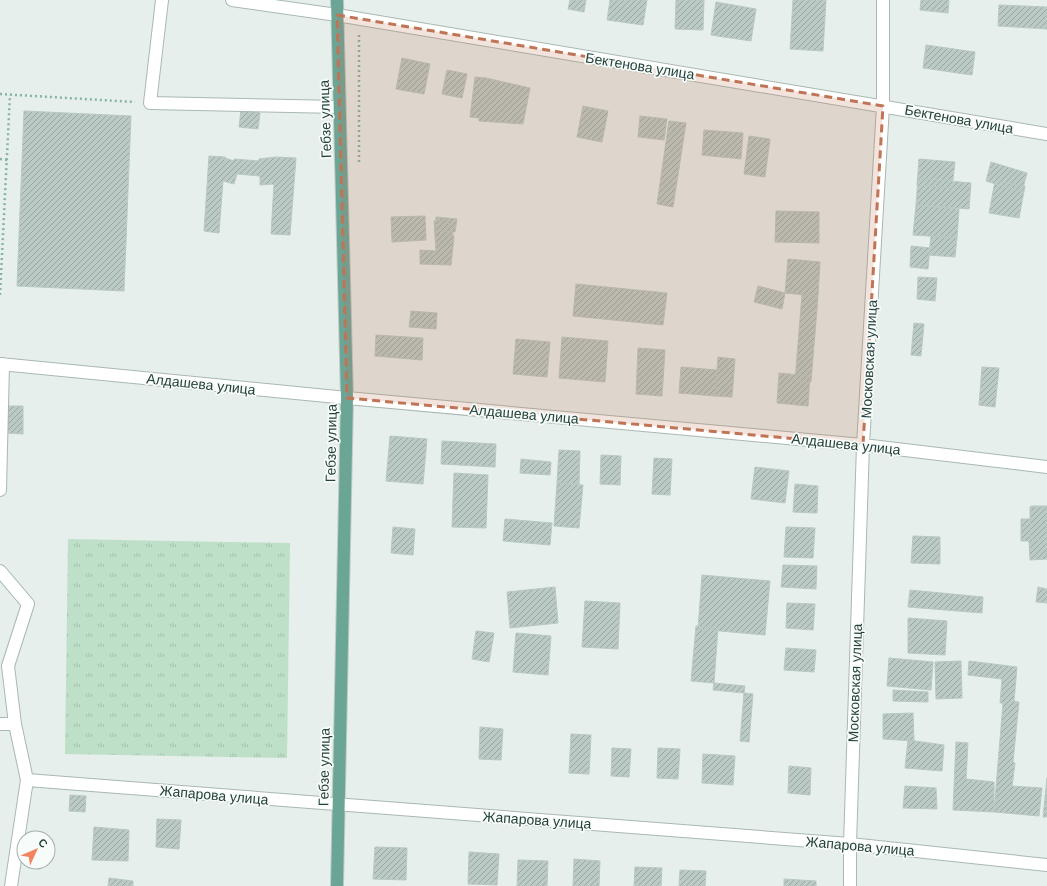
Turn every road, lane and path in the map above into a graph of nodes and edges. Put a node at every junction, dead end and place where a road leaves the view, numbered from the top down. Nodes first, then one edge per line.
1 (162, 0) edge
2 (232, 0) edge
3 (337, 0) edge
4 (883, 0) edge
5 (337, 15) junction
6 (0, 94) edge
7 (10, 94) junction
8 (150, 103) junction
9 (883, 106) junction
10 (339, 107) junction
11 (1047, 134) edge
12 (0, 159) edge
13 (7, 160) junction
14 (0, 295) edge
15 (1, 364) edge
16 (347, 398) junction
17 (864, 445) junction
18 (1047, 467) edge
19 (0, 490) edge
20 (0, 571) edge
21 (0, 724) edge
22 (15, 724) junction
23 (27, 780) junction
24 (338, 805) junction
25 (850, 844) junction
26 (1047, 865) edge
27 (11, 886) edge
28 (337, 886) edge
29 (850, 886) edge

1 - 8 street
2 - 5 street, Бектенова улица
3 - 5 main road, Гебзе улица
4 - 9 street, Московская улица
5 - 9 street, Бектенова улица
5 - 10 main road, Гебзе улица
6 - 7 path
7 - 8 path
7 - 13 path
8 - 10 street
9 - 11 street, Бектенова улица
9 - 17 street, Московская улица
10 - 16 main road, Гебзе улица
12 - 13 path
13 - 14 path
15 - 16 street, Алдашева улица
15 - 19 street
16 - 17 street, Алдашева улица
16 - 24 main road, Гебзе улица
17 - 18 street, Алдашева улица
17 - 25 street, Московская улица
20 - 22 street
21 - 22 street
22 - 23 street
23 - 24 street, Жапарова улица
23 - 27 street
24 - 25 street, Жапарова улица
24 - 28 main road, Гебзе улица
25 - 26 street, Жапарова улица
25 - 29 street, Московская улица

